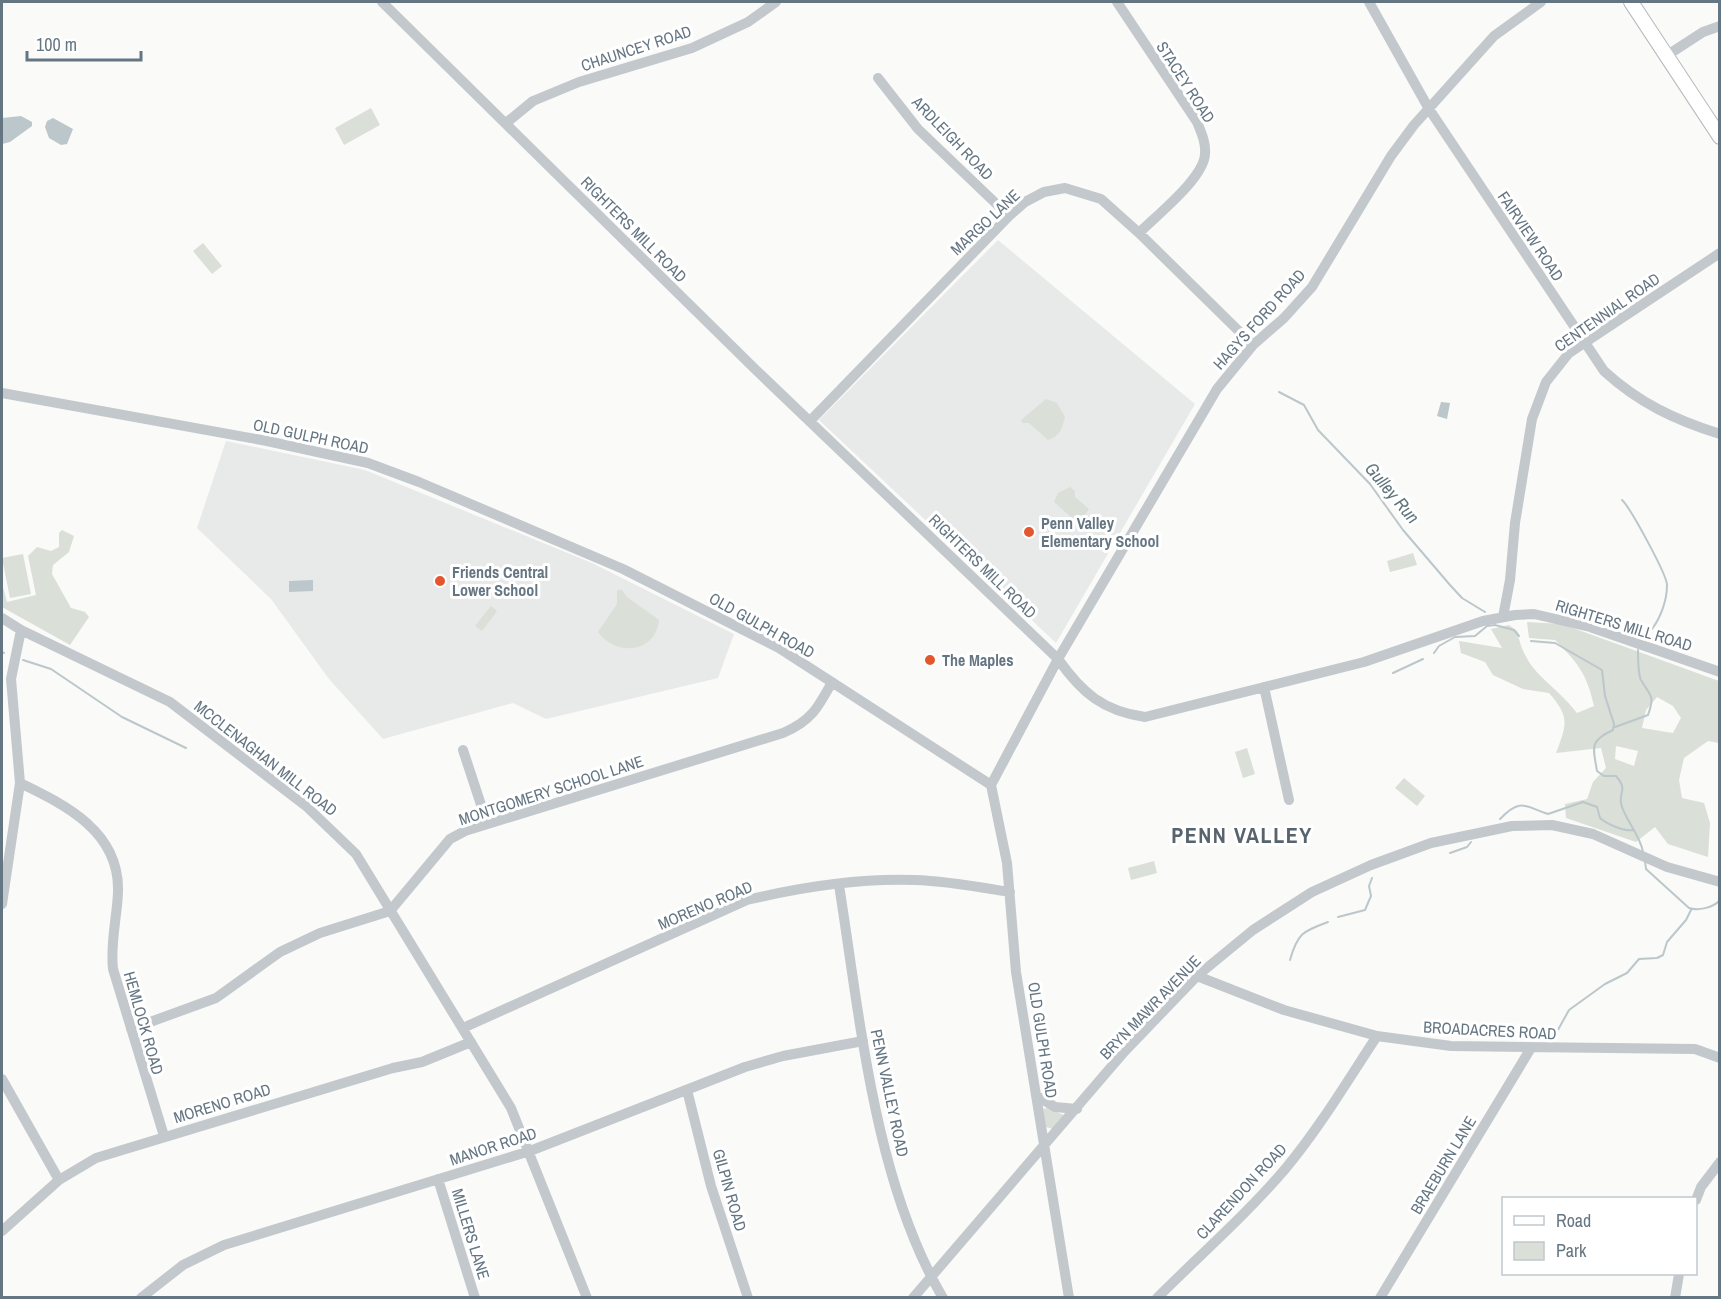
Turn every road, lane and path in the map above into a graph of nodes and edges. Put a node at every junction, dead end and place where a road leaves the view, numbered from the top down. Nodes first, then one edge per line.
1 (382, 2) edge
2 (776, 2) edge
3 (1117, 2) edge
4 (1369, 2) edge
5 (1541, 2) edge
6 (1631, 2) edge
7 (1719, 26) edge
8 (1666, 56) junction
9 (878, 78) dead end
10 (1429, 110) junction
11 (506, 123) junction
12 (1719, 137) edge
13 (1009, 216) junction
14 (1139, 233) junction
15 (1719, 253) edge
16 (1584, 343) junction
17 (1253, 345) junction
18 (2, 393) edge
19 (811, 420) junction
20 (1719, 434) edge
21 (1508, 592) junction
22 (1518, 615) junction
23 (1503, 617) junction
24 (2, 618) edge
25 (21, 630) junction
26 (1058, 659) junction
27 (1719, 672) edge
28 (832, 682) junction
29 (1264, 687) junction
30 (463, 750) dead end
31 (20, 783) junction
32 (991, 785) junction
33 (1289, 800) dead end
34 (487, 823) junction
35 (1719, 882) edge
36 (839, 885) junction
37 (1010, 892) junction
38 (2, 904) edge
39 (390, 911) junction
40 (1197, 976) junction
41 (463, 1028) junction
42 (131, 1029) junction
43 (1377, 1036) junction
44 (863, 1041) junction
45 (471, 1042) junction
46 (1531, 1048) junction
47 (1719, 1058) edge
48 (2, 1079) edge
49 (687, 1090) junction
50 (1036, 1096) junction
51 (1077, 1109) junction
52 (164, 1136) junction
53 (1044, 1146) junction
54 (530, 1150) junction
55 (1719, 1162) edge
56 (438, 1179) junction
57 (59, 1180) junction
58 (1696, 1197) edge
59 (2, 1231) edge
60 (1679, 1275) edge
61 (931, 1278) junction
62 (141, 1298) edge
63 (475, 1298) edge
64 (587, 1298) edge
65 (748, 1298) edge
66 (913, 1298) edge
67 (943, 1298) edge
68 (1068, 1298) edge
69 (1157, 1298) edge
70 (1380, 1298) edge
71 (1675, 1298) edge

1 - 11 street, RIGHTERS MILL ROAD
2 - 11 street, CHAUNCEY ROAD
3 - 14 street, STACEY ROAD
4 - 10 street, FAIRVIEW ROAD
5 - 10 street, HAGYS FORD ROAD
6 - 8 main road
7 - 8 street
8 - 12 main road
9 - 13 street, ARDLEIGH ROAD
10 - 16 street, FAIRVIEW ROAD
10 - 17 street, HAGYS FORD ROAD
11 - 19 street, RIGHTERS MILL ROAD
13 - 14 street, MARGO LANE
13 - 19 street, MARGO LANE
14 - 17 street, MARGO LANE
15 - 16 street, CENTENNIAL ROAD
16 - 20 street, FAIRVIEW ROAD
16 - 21 street, CENTENNIAL ROAD
17 - 26 street, HAGYS FORD ROAD
18 - 28 street, OLD GULPH ROAD
19 - 26 street, RIGHTERS MILL ROAD
21 - 22 street, CENTENNIAL ROAD
21 - 23 street, CENTENNIAL ROAD
22 - 23 street, RIGHTERS MILL ROAD
22 - 27 street, RIGHTERS MILL ROAD
23 - 29 street, RIGHTERS MILL ROAD
24 - 25 street, MCCLENAGHAN MILL ROAD
25 - 31 street
25 - 39 street, MCCLENAGHAN MILL ROAD
26 - 29 street, RIGHTERS MILL ROAD
26 - 32 street, HAGYS FORD ROAD
28 - 32 street, OLD GULPH ROAD
28 - 34 street, MONTGOMERY SCHOOL LANE
29 - 33 street
30 - 34 street
31 - 38 street
31 - 42 street, HEMLOCK ROAD
32 - 37 street, OLD GULPH ROAD
34 - 39 street, MONTGOMERY SCHOOL LANE
35 - 40 street, BRYN MAWR AVENUE
36 - 37 street, MORENO ROAD
36 - 41 street, MORENO ROAD
36 - 44 street, PENN VALLEY ROAD
37 - 50 street, OLD GULPH ROAD
39 - 41 street, MCCLENAGHAN MILL ROAD
39 - 42 street
40 - 43 street, BROADACRES ROAD
40 - 51 street, BRYN MAWR AVENUE
41 - 45 street, MCCLENAGHAN MILL ROAD
42 - 52 street, HEMLOCK ROAD
43 - 46 street, BROADACRES ROAD
43 - 69 street, CLARENDON ROAD
44 - 49 street, MANOR ROAD
44 - 61 street, PENN VALLEY ROAD
45 - 52 street, MORENO ROAD
45 - 54 street
46 - 47 street, BROADACRES ROAD
46 - 70 street, BRAEBURN LANE
48 - 57 street
49 - 54 street, MANOR ROAD
49 - 65 street, GILPIN ROAD
50 - 51 street
50 - 53 street, OLD GULPH ROAD
51 - 53 street, BRYN MAWR AVENUE
52 - 57 street, MORENO ROAD
53 - 61 street, BRYN MAWR AVENUE
53 - 68 street, OLD GULPH ROAD
54 - 56 street, MANOR ROAD
54 - 64 street
55 - 58 street
56 - 62 street, MANOR ROAD
56 - 63 street, MILLERS LANE
57 - 59 street, MORENO ROAD
60 - 71 street
61 - 66 street, BRYN MAWR AVENUE
61 - 67 street, PENN VALLEY ROAD

